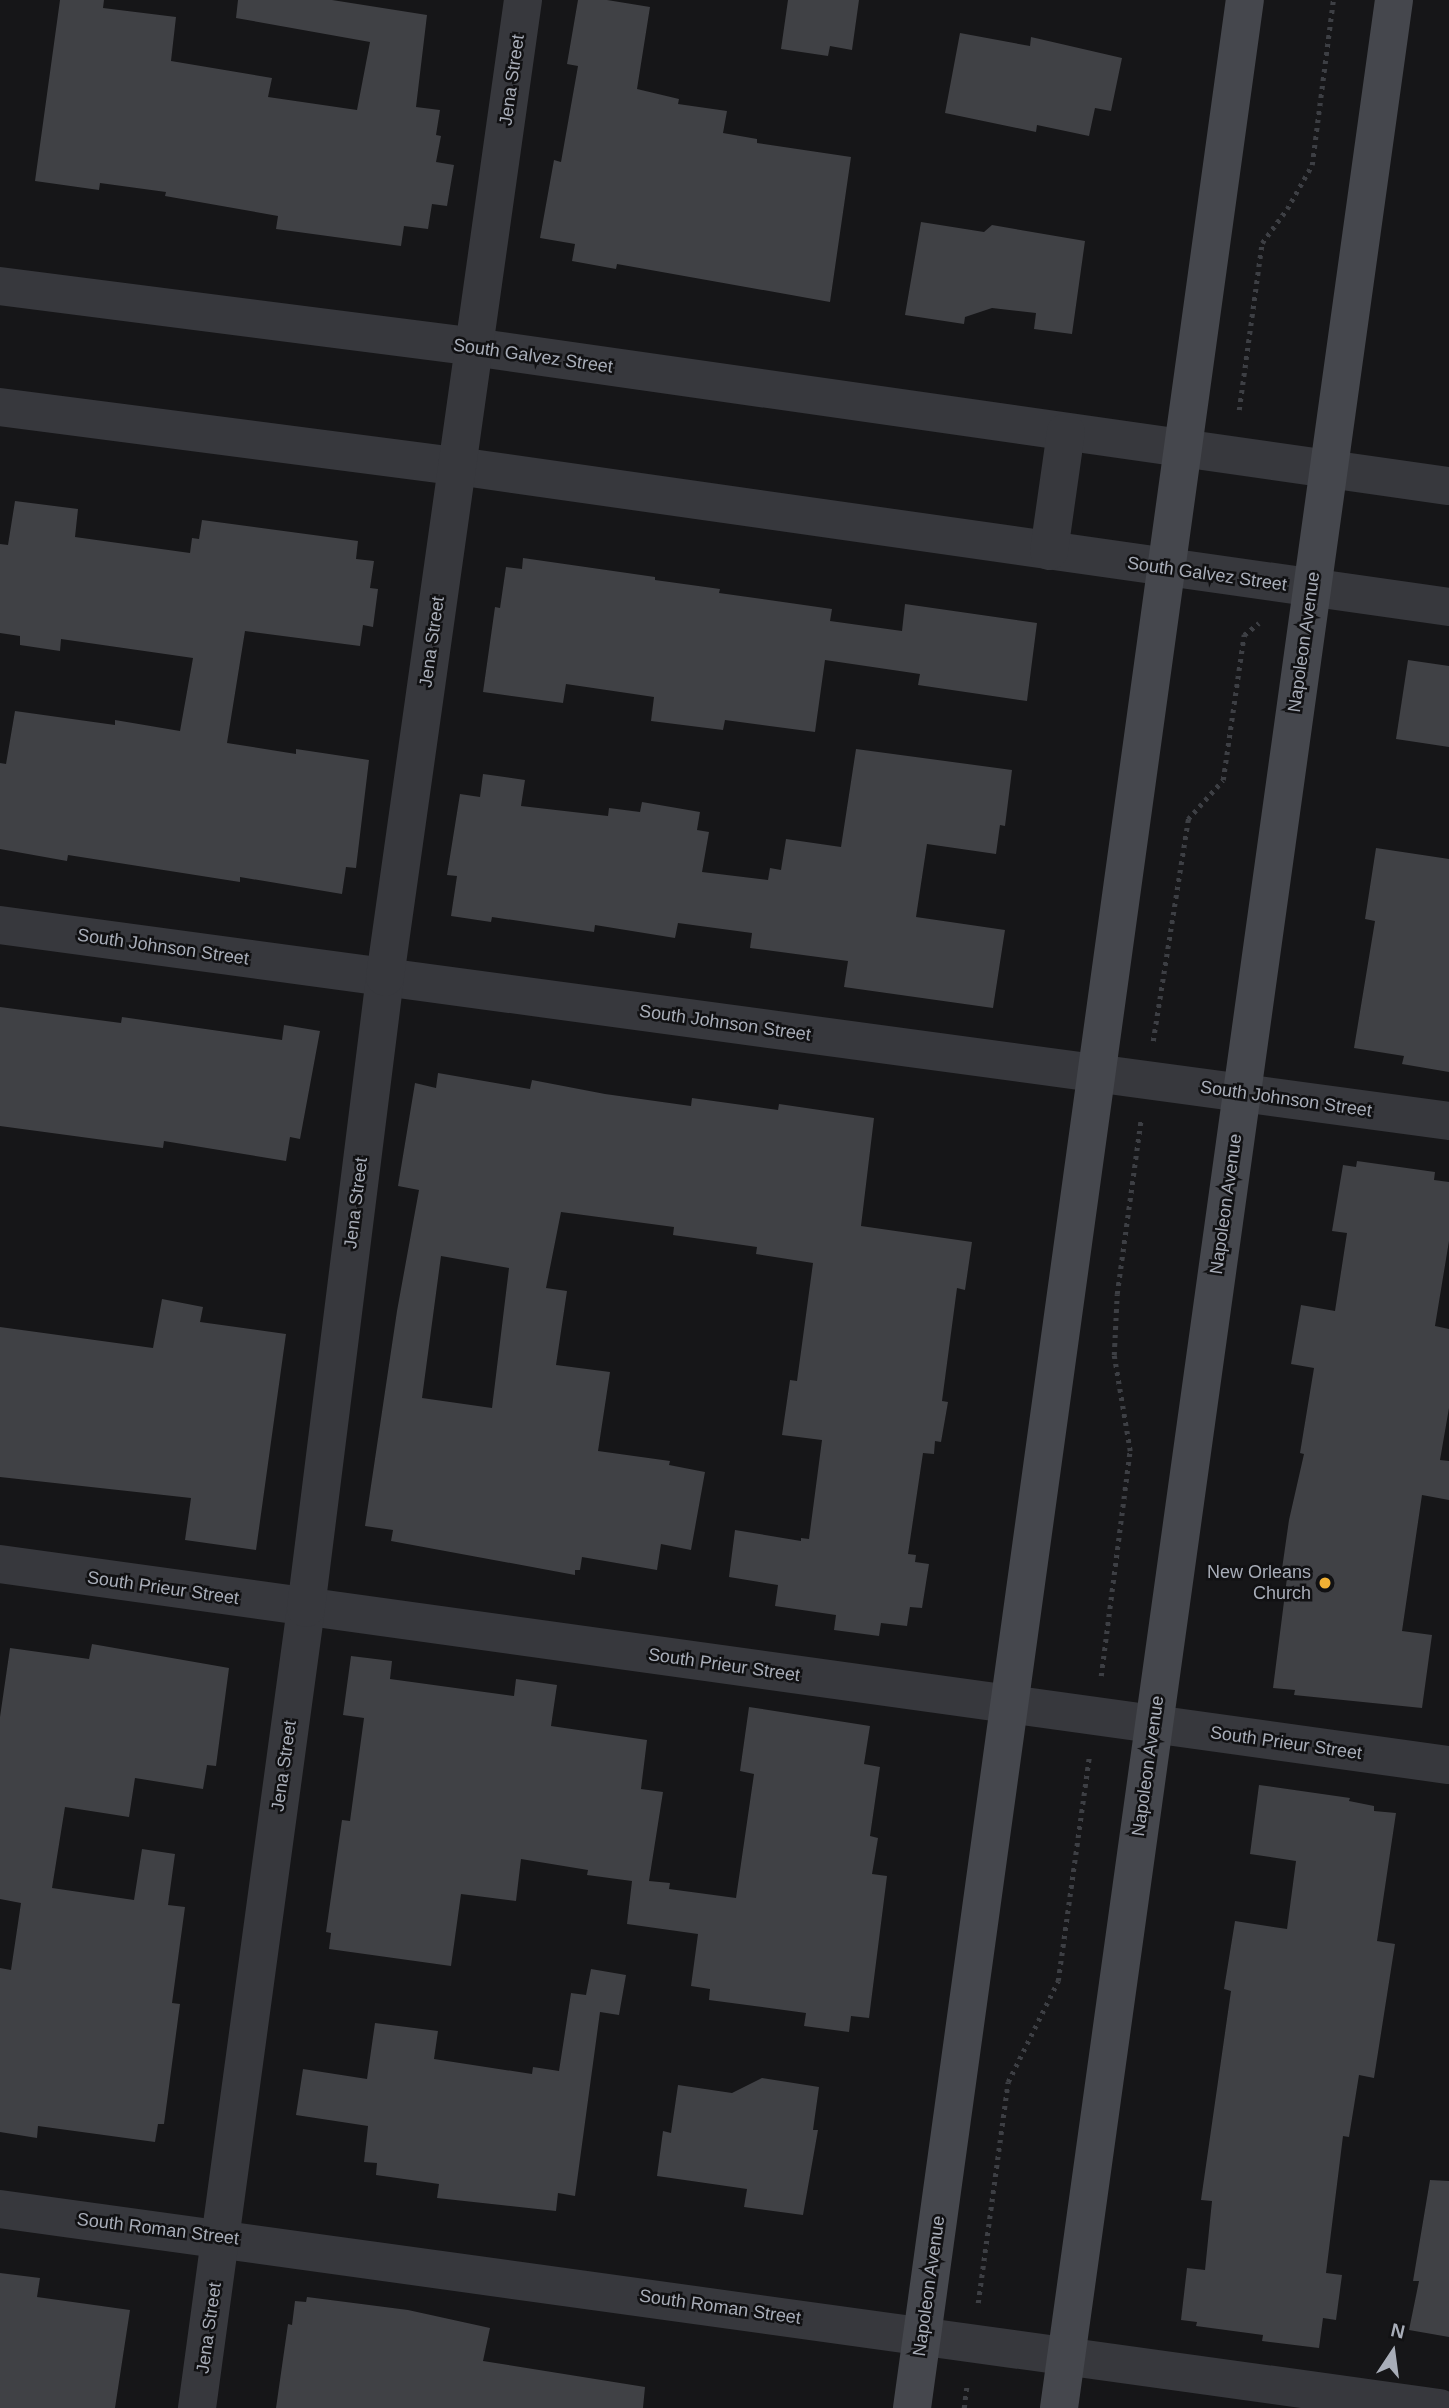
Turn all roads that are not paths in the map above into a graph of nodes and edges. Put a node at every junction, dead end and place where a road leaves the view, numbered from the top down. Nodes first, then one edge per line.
1 (523, 0) edge
2 (1245, 0) edge
3 (1394, 0) edge
4 (0, 286) edge
5 (473, 347) junction
6 (0, 407) edge
7 (1066, 432) junction
8 (1182, 449) junction
9 (457, 466) junction
10 (1328, 470) junction
11 (1449, 486) edge
12 (1049, 551) junction
13 (1166, 568) junction
14 (1312, 589) junction
15 (1449, 607) edge
16 (0, 925) edge
17 (385, 977) junction
18 (1096, 1073) junction
19 (1242, 1093) junction
20 (1449, 1121) edge
21 (0, 1564) edge
22 (306, 1608) junction
23 (1009, 1705) junction
24 (1154, 1725) junction
25 (1449, 1765) edge
26 (0, 2209) edge
27 (222, 2237) junction
28 (922, 2335) junction
29 (1066, 2356) junction
30 (197, 2408) edge
31 (912, 2408) edge
32 (1059, 2408) edge
33 (1439, 2408) edge

1 - 5 street, Jena Street
2 - 8 main road, Napoleon Avenue
3 - 10 main road, Napoleon Avenue
4 - 5 street, South Galvez Street
5 - 7 street, South Galvez Street
5 - 9 street, Jena Street
6 - 9 street, South Galvez Street
7 - 8 street, South Galvez Street
7 - 12 street
8 - 10 street, South Galvez Street
8 - 13 main road, Napoleon Avenue
9 - 12 street, South Galvez Street
9 - 17 street, Jena Street
10 - 11 street, South Galvez Street
10 - 14 main road, Napoleon Avenue
12 - 13 street, South Galvez Street
13 - 14 street, South Galvez Street
13 - 18 main road, Napoleon Avenue
14 - 15 street, South Galvez Street
14 - 19 main road, Napoleon Avenue
16 - 17 street, South Johnson Street
17 - 18 street, South Johnson Street
17 - 22 street, Jena Street
18 - 19 street, South Johnson Street
18 - 23 main road, Napoleon Avenue
19 - 20 street, South Johnson Street
19 - 24 main road, Napoleon Avenue
21 - 22 street, South Prieur Street
22 - 23 street, South Prieur Street
22 - 27 street, Jena Street
23 - 24 street, South Prieur Street
23 - 28 main road, Napoleon Avenue
24 - 25 street, South Prieur Street
24 - 29 main road, Napoleon Avenue
26 - 27 street, South Roman Street
27 - 28 street, South Roman Street
27 - 30 street, Jena Street
28 - 29 street, South Roman Street
28 - 31 main road, Napoleon Avenue
29 - 32 main road, Napoleon Avenue
29 - 33 street, South Roman Street

